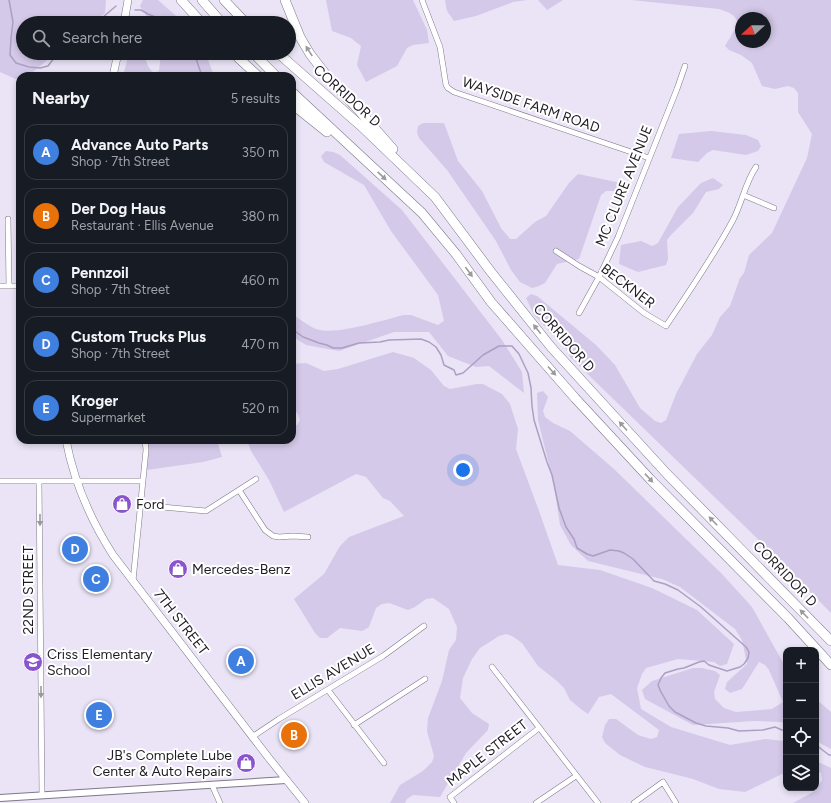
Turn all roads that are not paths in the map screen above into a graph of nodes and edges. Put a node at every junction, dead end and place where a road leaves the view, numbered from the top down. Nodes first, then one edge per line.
1 (128, 0) edge
2 (181, 0) edge
3 (202, 0) edge
4 (224, 0) edge
5 (285, 0) edge
6 (422, 0) edge
7 (125, 16) edge
8 (196, 16) edge
9 (216, 16) edge
10 (239, 16) edge
11 (292, 16) edge
12 (296, 26) edge
13 (116, 60) edge
14 (241, 60) edge
15 (260, 60) edge
16 (286, 60) edge
17 (685, 66) dead end
18 (114, 72) edge
19 (254, 72) edge
20 (272, 72) edge
21 (296, 96) edge
22 (296, 107) edge
23 (649, 158) junction
24 (365, 160) junction
25 (756, 167) dead end
26 (743, 195) junction
27 (435, 197) junction
28 (774, 208) dead end
29 (8, 219) dead end
30 (556, 251) dead end
31 (599, 277) junction
32 (0, 286) edge
33 (9, 286) junction
34 (16, 286) edge
35 (579, 313) dead end
36 (67, 444) edge
37 (145, 444) edge
38 (256, 478) dead end
39 (0, 481) edge
40 (39, 481) junction
41 (76, 481) junction
42 (142, 481) junction
43 (239, 490) junction
44 (140, 504) junction
45 (308, 537) dead end
46 (133, 582) junction
47 (424, 626) dead end
48 (831, 641) edge
49 (831, 665) edge
50 (492, 667) dead end
51 (425, 679) dead end
52 (328, 690) junction
53 (354, 725) junction
54 (539, 728) junction
55 (252, 737) junction
56 (384, 763) dead end
57 (576, 776) junction
58 (286, 780) junction
59 (212, 785) junction
60 (42, 796) junction
61 (0, 798) edge
62 (220, 803) edge
63 (305, 803) edge
64 (454, 803) edge
65 (536, 803) edge
66 (598, 803) edge
67 (634, 803) edge
68 (676, 803) edge

1 - 7 main road
2 - 8 highway
3 - 9 highway
4 - 10 highway
11 -> 5 highway
6 - 23 street, WAYSIDE FARM ROAD
27 -> 12 highway
13 - 18 main road
14 - 19 highway
15 - 20 highway
16 - 27 highway, CORRIDOR D
17 - 23 street, MC CLURE AVENUE
21 - 24 highway, CORRIDOR D
22 - 24 highway
23 - 31 street, MC CLURE AVENUE
24 -> 49 highway, CORRIDOR D
25 - 26 street
26 - 28 street
26 - 31 street, BECKNER
48 -> 27 highway, CORRIDOR D
29 - 33 street
30 - 31 street, BECKNER
31 - 35 street, MC CLURE AVENUE
32 - 33 street
33 - 34 street
36 - 41 main road, 7TH STREET
37 - 42 street
38 - 43 street
39 - 40 street
40 - 41 street
40 -> 60 street, 22ND STREET
41 - 42 street
41 - 46 main road, 7TH STREET
42 - 44 street
43 - 44 street
43 - 45 street
44 - 46 street
46 - 55 main road, 7TH STREET
47 - 52 street, ELLIS AVENUE
50 - 54 street
51 - 53 street
52 - 53 street
52 - 55 street, ELLIS AVENUE
53 - 56 street
54 - 57 street
54 - 64 street, MAPLE STREET
55 - 58 main road, 7TH STREET
57 - 65 street
57 - 66 street
58 - 59 street
58 - 63 main road, 7TH STREET
59 - 60 street
59 - 62 street
60 - 61 street
67 - 68 street

